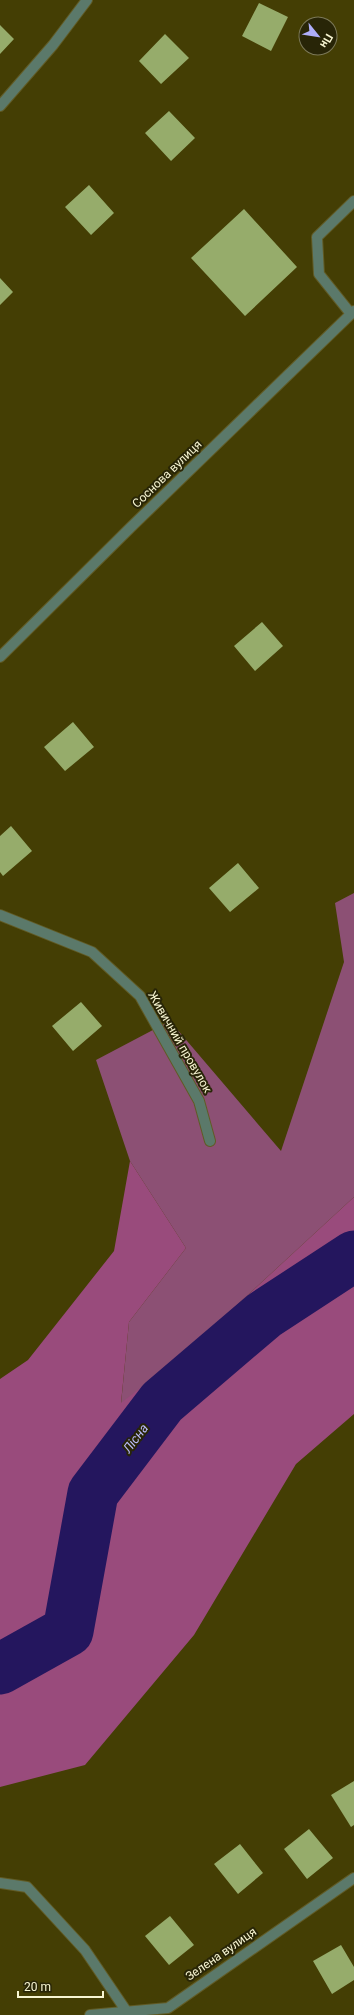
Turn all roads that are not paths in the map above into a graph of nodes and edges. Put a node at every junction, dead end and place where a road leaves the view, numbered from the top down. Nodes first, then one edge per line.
1 (87, 0) edge
2 (0, 106) edge
3 (354, 201) edge
4 (353, 312) edge
5 (0, 657) edge
6 (0, 915) edge
7 (210, 1142) dead end
8 (354, 1878) edge
9 (0, 1883) edge
10 (169, 2011) edge
11 (127, 2012) junction
12 (90, 2015) edge

1 - 2 street
3 - 4 street
4 - 5 street, Соснова вулиця
6 - 7 street, Живичний провулок
8 - 10 street, Зелена вулиця
9 - 11 street
10 - 11 street, Зелена вулиця
11 - 12 street, Зелена вулиця

